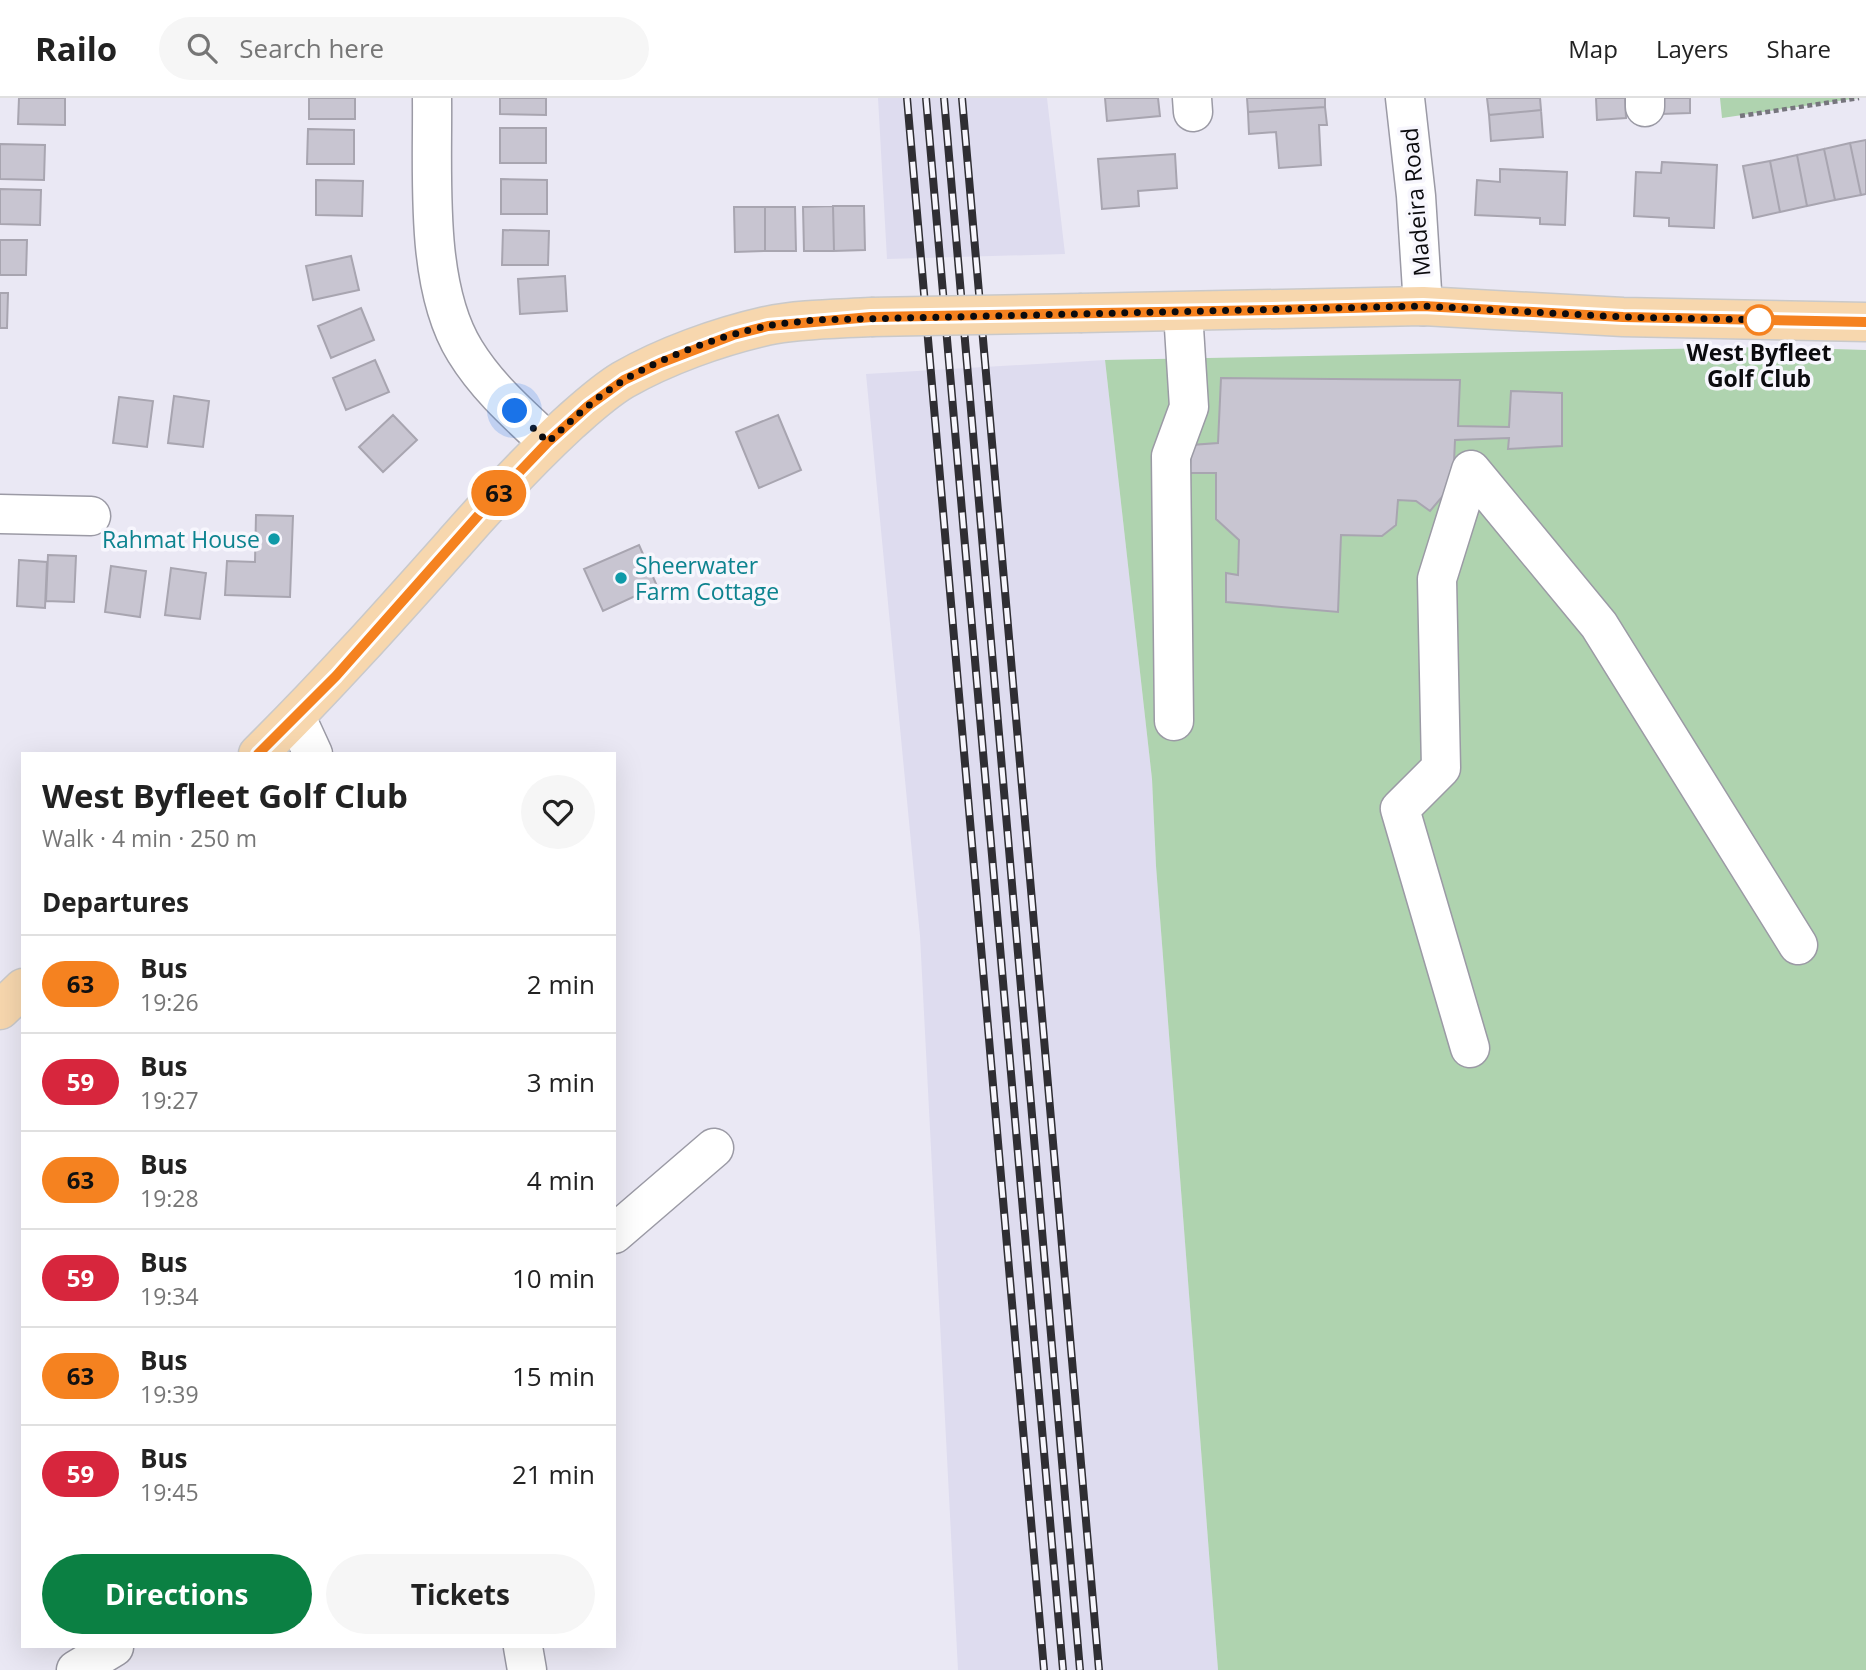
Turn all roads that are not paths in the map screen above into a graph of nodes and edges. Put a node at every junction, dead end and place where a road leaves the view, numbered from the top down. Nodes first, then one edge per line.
1 (432, 98) edge
2 (1405, 98) edge
3 (1423, 306) junction
4 (1183, 312) junction
5 (1866, 322) edge
6 (548, 442) junction
7 (0, 514) edge
8 (90, 516) dead end
9 (296, 716) junction
10 (1174, 721) dead end
11 (260, 752) edge
12 (312, 752) edge
13 (1798, 945) dead end
14 (21, 990) edge
15 (0, 1010) edge
16 (1470, 1048) dead end
17 (713, 1148) dead end
18 (616, 1232) edge
19 (112, 1648) edge
20 (523, 1648) edge
21 (76, 1670) edge
22 (527, 1670) edge

1 - 6 street
2 - 3 street, Madeira Road
3 - 4 main road
3 - 5 main road
4 - 6 main road, bridge
4 - 10 street
6 - 9 main road
7 - 8 street
9 - 11 main road
9 - 12 street
13 - 16 street
14 - 15 main road
17 - 18 street
19 - 21 street
20 - 22 street

